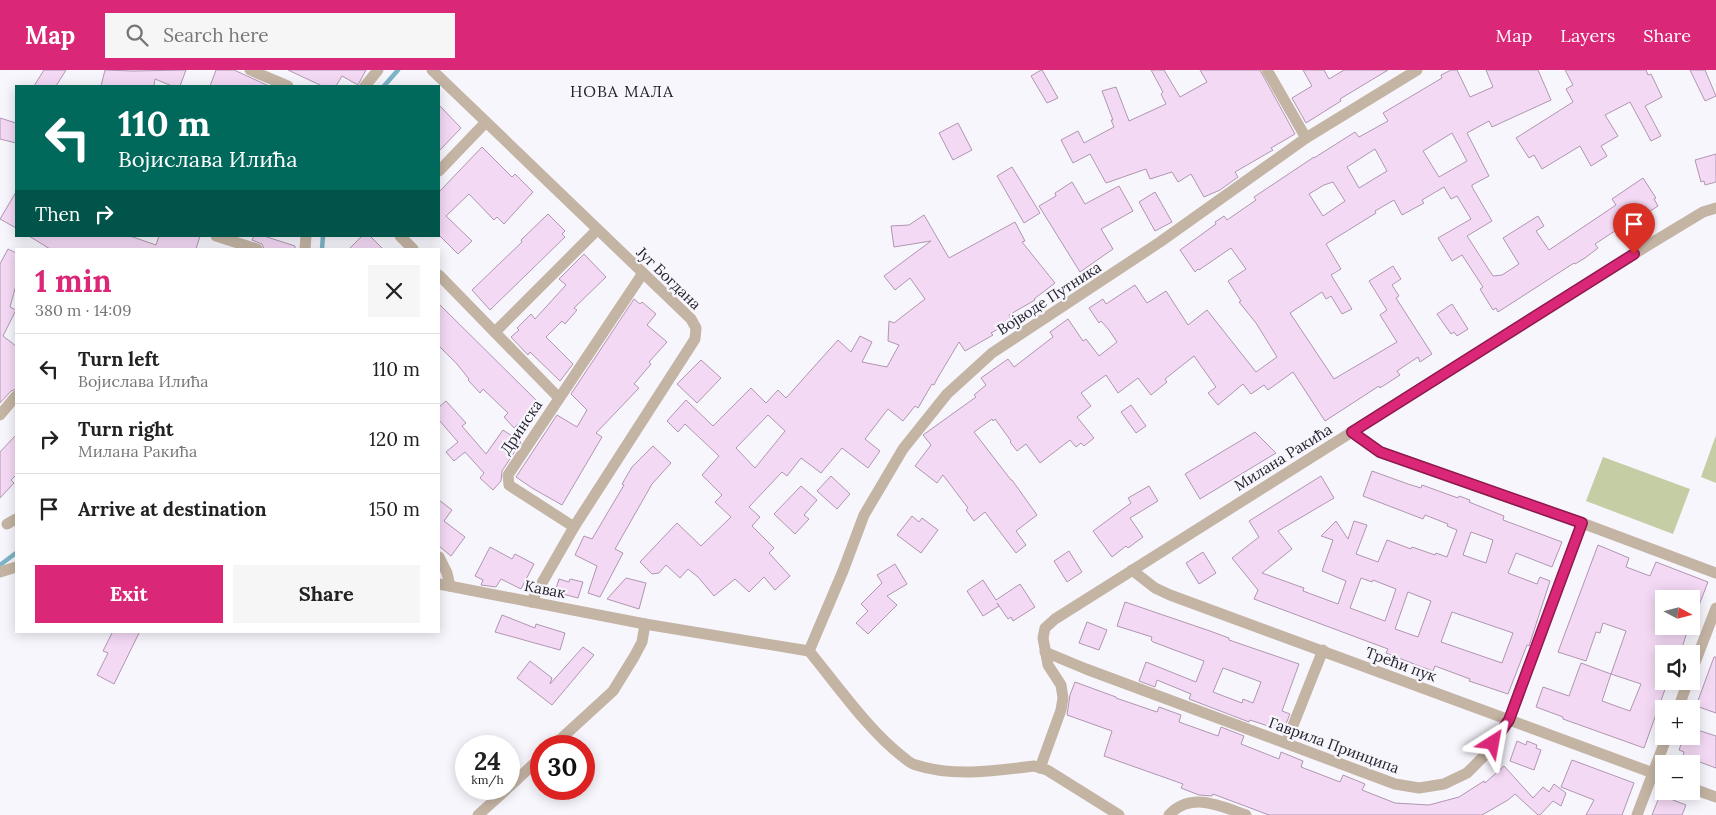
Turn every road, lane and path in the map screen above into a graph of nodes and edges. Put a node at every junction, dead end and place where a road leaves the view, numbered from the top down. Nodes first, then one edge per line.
1 (250, 70) edge
2 (378, 70) edge
3 (432, 70) edge
4 (1267, 70) edge
5 (1417, 70) edge
6 (286, 85) edge
7 (366, 85) edge
8 (486, 122) junction
9 (1306, 138) junction
10 (440, 171) edge
11 (1716, 208) edge
12 (597, 230) junction
13 (219, 237) edge
14 (401, 237) edge
15 (255, 248) edge
16 (411, 248) edge
17 (643, 273) junction
18 (440, 276) edge
19 (496, 332) junction
20 (15, 397) edge
21 (559, 398) junction
22 (0, 415) edge
23 (1352, 432) junction
24 (1582, 523) junction
25 (574, 527) junction
26 (440, 559) edge
27 (15, 567) edge
28 (1132, 570) junction
29 (0, 572) edge
30 (1716, 573) edge
31 (445, 585) edge
32 (531, 602) junction
33 (1716, 608) edge
34 (645, 624) junction
35 (1323, 650) junction
36 (1700, 650) edge
37 (809, 651) junction
38 (1045, 652) junction
39 (1509, 720) junction
40 (565, 735) edge
41 (1286, 744) junction
42 (530, 767) edge
43 (1040, 768) junction
44 (1655, 774) edge
45 (520, 777) edge
46 (1655, 781) edge
47 (1700, 791) edge
48 (1716, 797) edge
49 (495, 800) edge
50 (478, 815) edge
51 (1119, 815) edge
52 (1169, 815) edge
53 (1246, 815) edge
54 (1637, 815) edge

1 - 6 street
2 - 7 street
3 - 8 street, Југ Богдана
4 - 9 street
5 - 9 street, Војводе Путника
8 - 10 street
8 - 12 street, Југ Богдана
9 - 37 street, Војводе Путника
11 - 23 street, Милана Ракића
12 - 17 street, Југ Богдана
12 - 19 street
13 - 15 street
14 - 16 street
17 - 21 street, Дринска
17 - 25 street, Југ Богдана
18 - 19 street, Дринска
19 - 21 street, Дринска
20 - 22 street
21 - 25 street, Дринска
23 - 24 street
23 - 28 street, Милана Ракића
24 - 30 street
24 - 39 street, Гаврила Принципа
25 - 32 street, Југ Богдана
26 - 31 street
27 - 29 street
28 - 35 street, Трећи пук
28 - 38 street, Милана Ракића
31 - 32 street, Кавак
32 - 34 street, Кавак
33 - 36 street
34 - 37 street, Кавак
34 - 40 street
35 - 39 street, Трећи пук
35 - 41 street
37 - 43 street
38 - 41 street, Гаврила Принципа
38 - 43 street, Милана Ракића
39 - 41 street, Гаврила Принципа
39 - 44 street, Трећи пук
42 - 45 street
43 - 51 street
46 - 54 street
47 - 48 street
49 - 50 street
52 - 53 street

